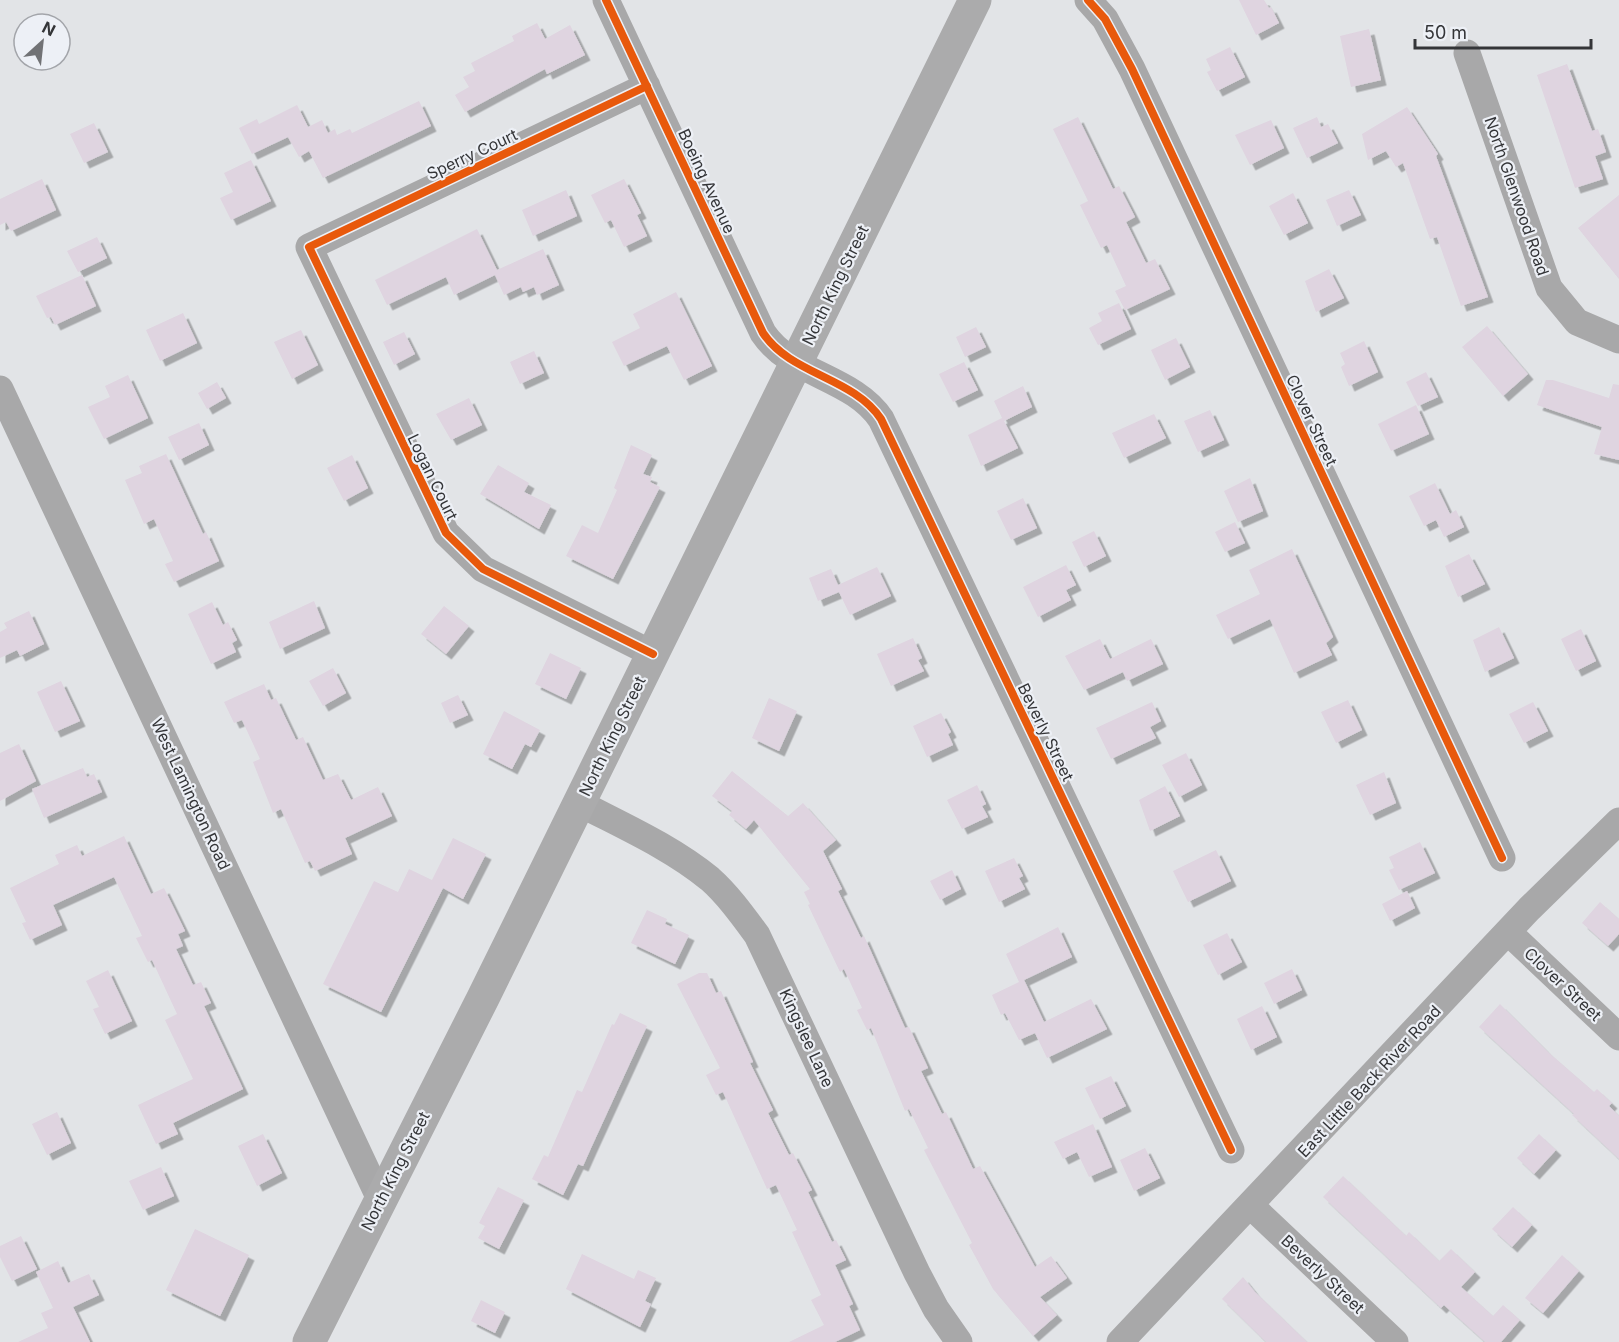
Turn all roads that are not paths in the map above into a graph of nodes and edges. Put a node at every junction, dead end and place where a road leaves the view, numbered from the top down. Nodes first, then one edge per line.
1 (606, 0) edge
2 (975, 0) edge
3 (1088, 0) edge
4 (1467, 53) dead end
5 (647, 86) junction
6 (309, 247) joint
7 (1619, 340) edge
8 (797, 362) junction
9 (0, 389) edge
10 (653, 654) junction
11 (579, 803) junction
12 (1619, 821) edge
13 (1502, 858) dead end
14 (1508, 932) junction
15 (1619, 1037) edge
16 (1230, 1150) dead end
17 (380, 1199) junction
18 (1251, 1206) junction
19 (309, 1342) edge
20 (959, 1342) edge
21 (1120, 1342) edge
22 (1395, 1342) edge

1 - 5 street, Boeing Avenue
2 - 8 main road, North King Street
3 - 13 street, Clover Street
4 - 7 street, North Glenwood Road
5 - 6 street, Sperry Court
5 - 8 street, Boeing Avenue
6 - 10 street, Logan Court
8 - 10 main road, North King Street
8 - 16 street, Beverly Street
9 - 17 street, West Lamington Road
10 - 11 main road, North King Street
11 - 17 main road, North King Street
11 - 20 street, Kingslee Lane
12 - 14 street, East Little Back River Road
14 - 15 street, Clover Street
14 - 18 street, East Little Back River Road
17 - 19 main road, North King Street
18 - 21 street, East Little Back River Road
18 - 22 street, Beverly Street

